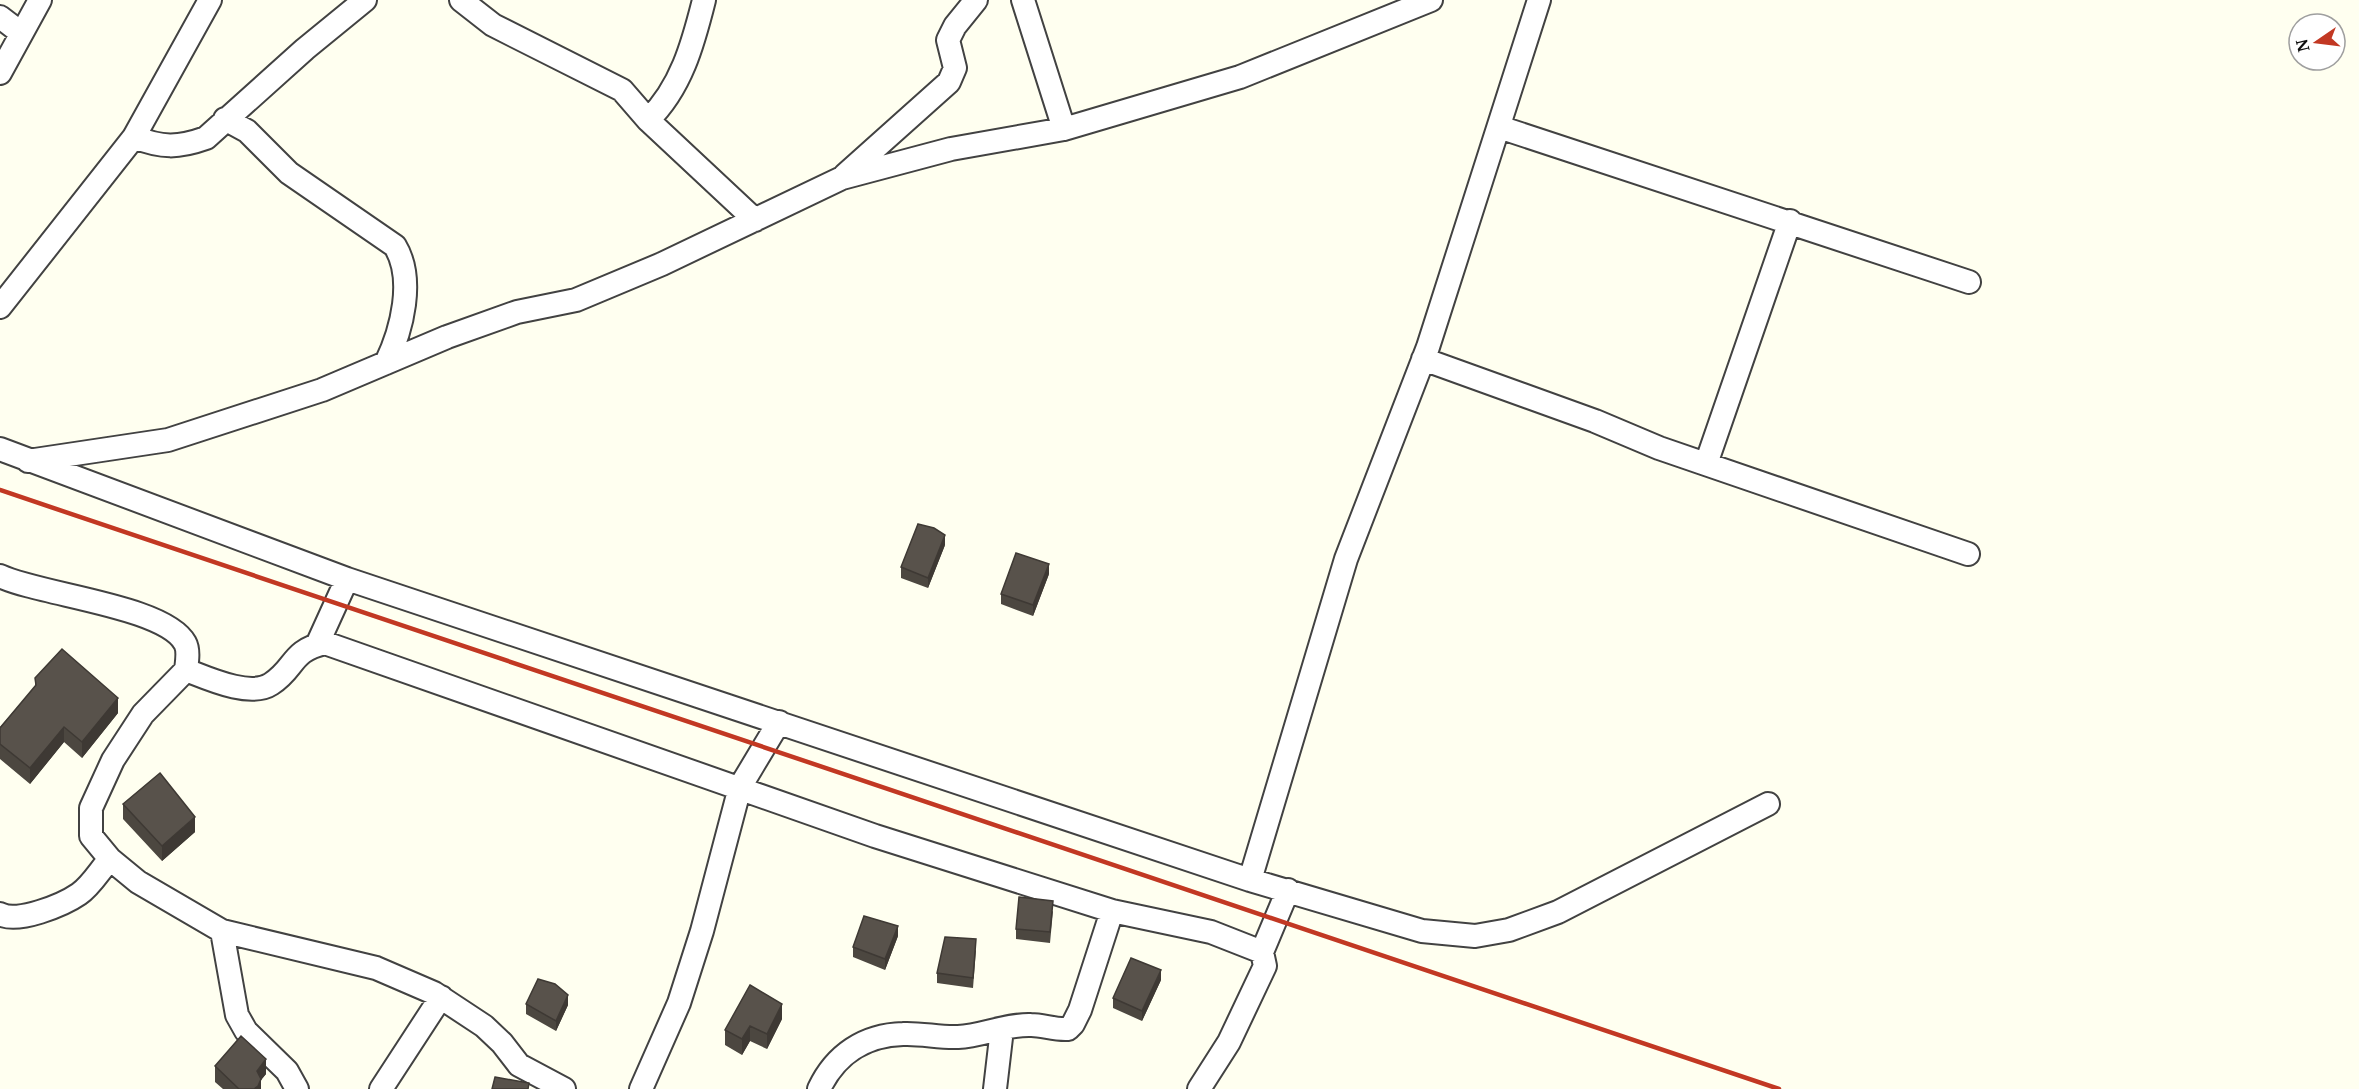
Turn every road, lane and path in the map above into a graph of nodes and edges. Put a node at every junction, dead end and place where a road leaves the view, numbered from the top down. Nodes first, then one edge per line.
1 (40, 0) edge
2 (210, 0) edge
3 (366, 0) edge
4 (461, 0) edge
5 (704, 0) edge
6 (976, 0) edge
7 (1023, 0) edge
8 (1431, 0) edge
9 (1539, 0) edge
10 (1412, 4) edge
11 (0, 17) edge
12 (21, 33) junction
13 (0, 73) edge
14 (225, 119) junction
15 (648, 120) junction
16 (1499, 127) junction
17 (1064, 129) junction
18 (134, 137) junction
19 (842, 178) junction
20 (755, 220) junction
21 (1790, 221) junction
22 (1969, 282) dead end
23 (0, 307) edge
24 (1423, 359) junction
25 (386, 363) junction
26 (0, 449) edge
27 (26, 461) junction
28 (1706, 464) junction
29 (1968, 554) dead end
30 (0, 576) edge
31 (347, 579) junction
32 (317, 645) junction
33 (186, 670) junction
34 (779, 722) junction
35 (740, 787) junction
36 (1768, 804) dead end
37 (110, 859) junction
38 (1251, 880) junction
39 (1288, 890) junction
40 (1112, 911) junction
41 (0, 914) edge
42 (222, 931) junction
43 (1262, 952) junction
44 (441, 997) junction
45 (1002, 1029) junction
46 (297, 1089) edge
47 (381, 1089) edge
48 (564, 1089) edge
49 (641, 1089) edge
50 (819, 1089) edge
51 (995, 1089) edge
52 (1199, 1089) edge

1 - 12 street
2 - 18 street
3 - 14 street
4 - 15 street
5 - 15 street
6 - 19 street
7 - 17 street
8 - 10 street
9 - 16 street
10 - 17 street
11 - 12 street
12 - 13 street
14 - 18 street
14 - 25 street
15 - 20 street
16 - 21 street
16 - 24 street
17 - 19 street
18 - 23 street
19 - 20 street
20 - 25 street
21 - 22 street
21 - 28 street
24 - 28 street
24 - 38 street
25 - 27 street
26 - 27 street
27 - 31 street
28 - 29 street
30 - 33 street
31 - 32 street
31 - 34 street
32 - 33 street
32 - 35 street
33 - 37 street
34 - 35 street
34 - 38 street
35 - 40 street
35 - 49 street
36 - 39 street
37 - 41 street
37 - 42 street
38 - 39 street
39 - 43 street
40 - 43 street
40 - 45 street
42 - 44 street
42 - 46 street
43 - 52 street
44 - 47 street
44 - 48 street
45 - 50 street
45 - 51 street

